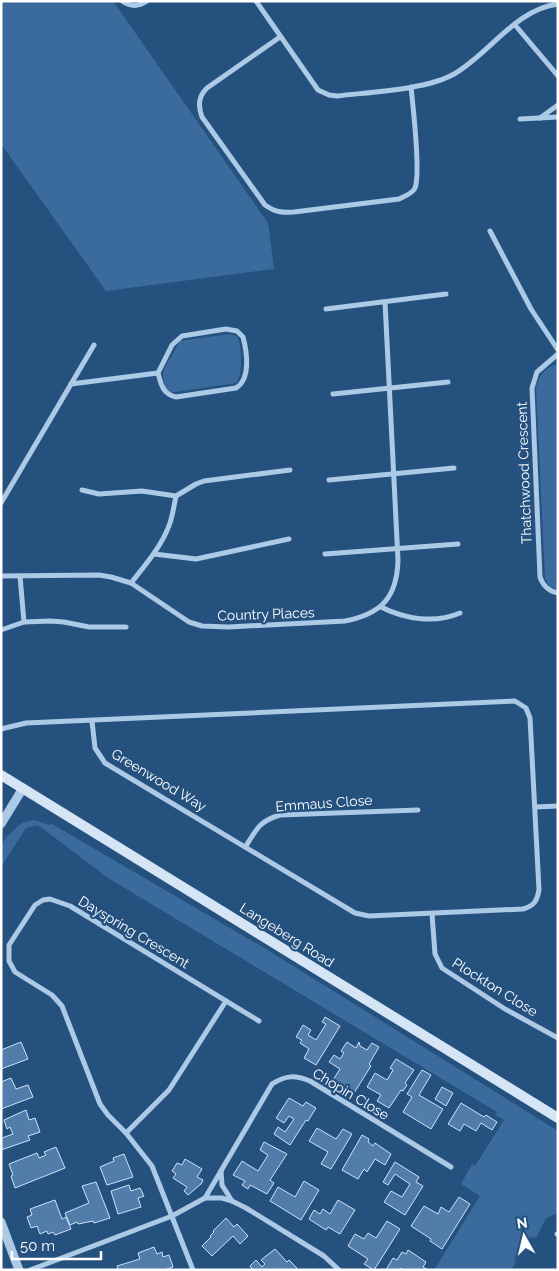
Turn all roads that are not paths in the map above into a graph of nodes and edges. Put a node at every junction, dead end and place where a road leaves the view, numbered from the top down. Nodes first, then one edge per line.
1 (122, 1) edge
2 (147, 1) edge
3 (256, 1) edge
4 (558, 4) edge
5 (515, 25) junction
6 (280, 37) junction
7 (558, 76) edge
8 (411, 87) junction
9 (558, 105) edge
10 (540, 118) junction
11 (558, 118) edge
12 (520, 119) dead end
13 (490, 231) dead end
14 (446, 294) dead end
15 (385, 302) junction
16 (326, 309) dead end
17 (94, 344) dead end
18 (558, 350) edge
19 (558, 354) edge
20 (158, 373) junction
21 (448, 382) dead end
22 (71, 384) junction
23 (390, 388) junction
24 (332, 394) dead end
25 (454, 468) dead end
26 (290, 470) dead end
27 (394, 473) junction
28 (329, 480) dead end
29 (82, 490) dead end
30 (176, 496) junction
31 (1, 503) edge
32 (289, 539) dead end
33 (458, 544) dead end
34 (398, 548) junction
35 (154, 554) junction
36 (325, 554) dead end
37 (1, 576) edge
38 (20, 576) junction
39 (131, 583) junction
40 (558, 593) edge
41 (381, 607) junction
42 (460, 613) dead end
43 (24, 622) junction
44 (126, 627) dead end
45 (1, 630) edge
46 (92, 721) junction
47 (1, 729) edge
48 (1, 776) edge
49 (23, 788) junction
50 (558, 806) edge
51 (535, 807) junction
52 (418, 810) dead end
53 (1, 824) edge
54 (246, 846) junction
55 (432, 914) junction
56 (226, 1001) junction
57 (259, 1020) dead end
58 (558, 1038) edge
59 (558, 1118) edge
60 (126, 1133) junction
61 (451, 1167) dead end
62 (221, 1170) junction
63 (205, 1198) junction
64 (232, 1201) junction
65 (172, 1216) junction
66 (1, 1222) edge
67 (19, 1270) edge
68 (30, 1270) edge
69 (193, 1270) edge
70 (339, 1270) edge

1 - 2 street
3 - 6 street
4 - 5 street
5 - 7 street
5 - 8 street
6 - 8 street
6 - 8 street
9 - 10 street
10 - 11 street
10 - 12 street
13 - 18 street
14 - 15 street
15 - 16 street
15 - 23 street
17 - 22 street
19 - 40 street, Thatchwood Crescent
20 - 20 street
20 - 22 street
21 - 23 street
22 - 31 street
23 - 24 street
23 - 27 street
25 - 27 street
26 - 30 street
27 - 28 street
27 - 34 street
29 - 30 street
30 - 35 street
32 - 35 street
33 - 34 street
34 - 36 street
34 - 41 street
35 - 39 street
37 - 38 street, Country Places
38 - 39 street, Country Places
38 - 43 street
39 - 41 street, Country Places
41 - 42 street
43 - 44 street
43 - 45 street
46 - 47 street
46 - 51 street, Greenwood Way
46 - 54 street, Greenwood Way
48 - 49 main road, Langeberg Road
49 - 53 street
49 - 59 main road, Langeberg Road
50 - 51 street
51 - 55 street, Greenwood Way
52 - 54 street, Emmaus Close
54 - 55 street, Greenwood Way
55 - 58 street, Plockton Close
56 - 57 street, Dayspring Crescent
56 - 60 street
56 - 60 street, Dayspring Crescent
60 - 65 street, Dayspring Crescent
61 - 62 street, Chopin Close
62 - 63 street, Chopin Close
62 - 64 street
63 - 64 street
63 - 65 street
64 - 70 street
65 - 68 street
65 - 69 street, Dayspring Crescent
66 - 67 street

